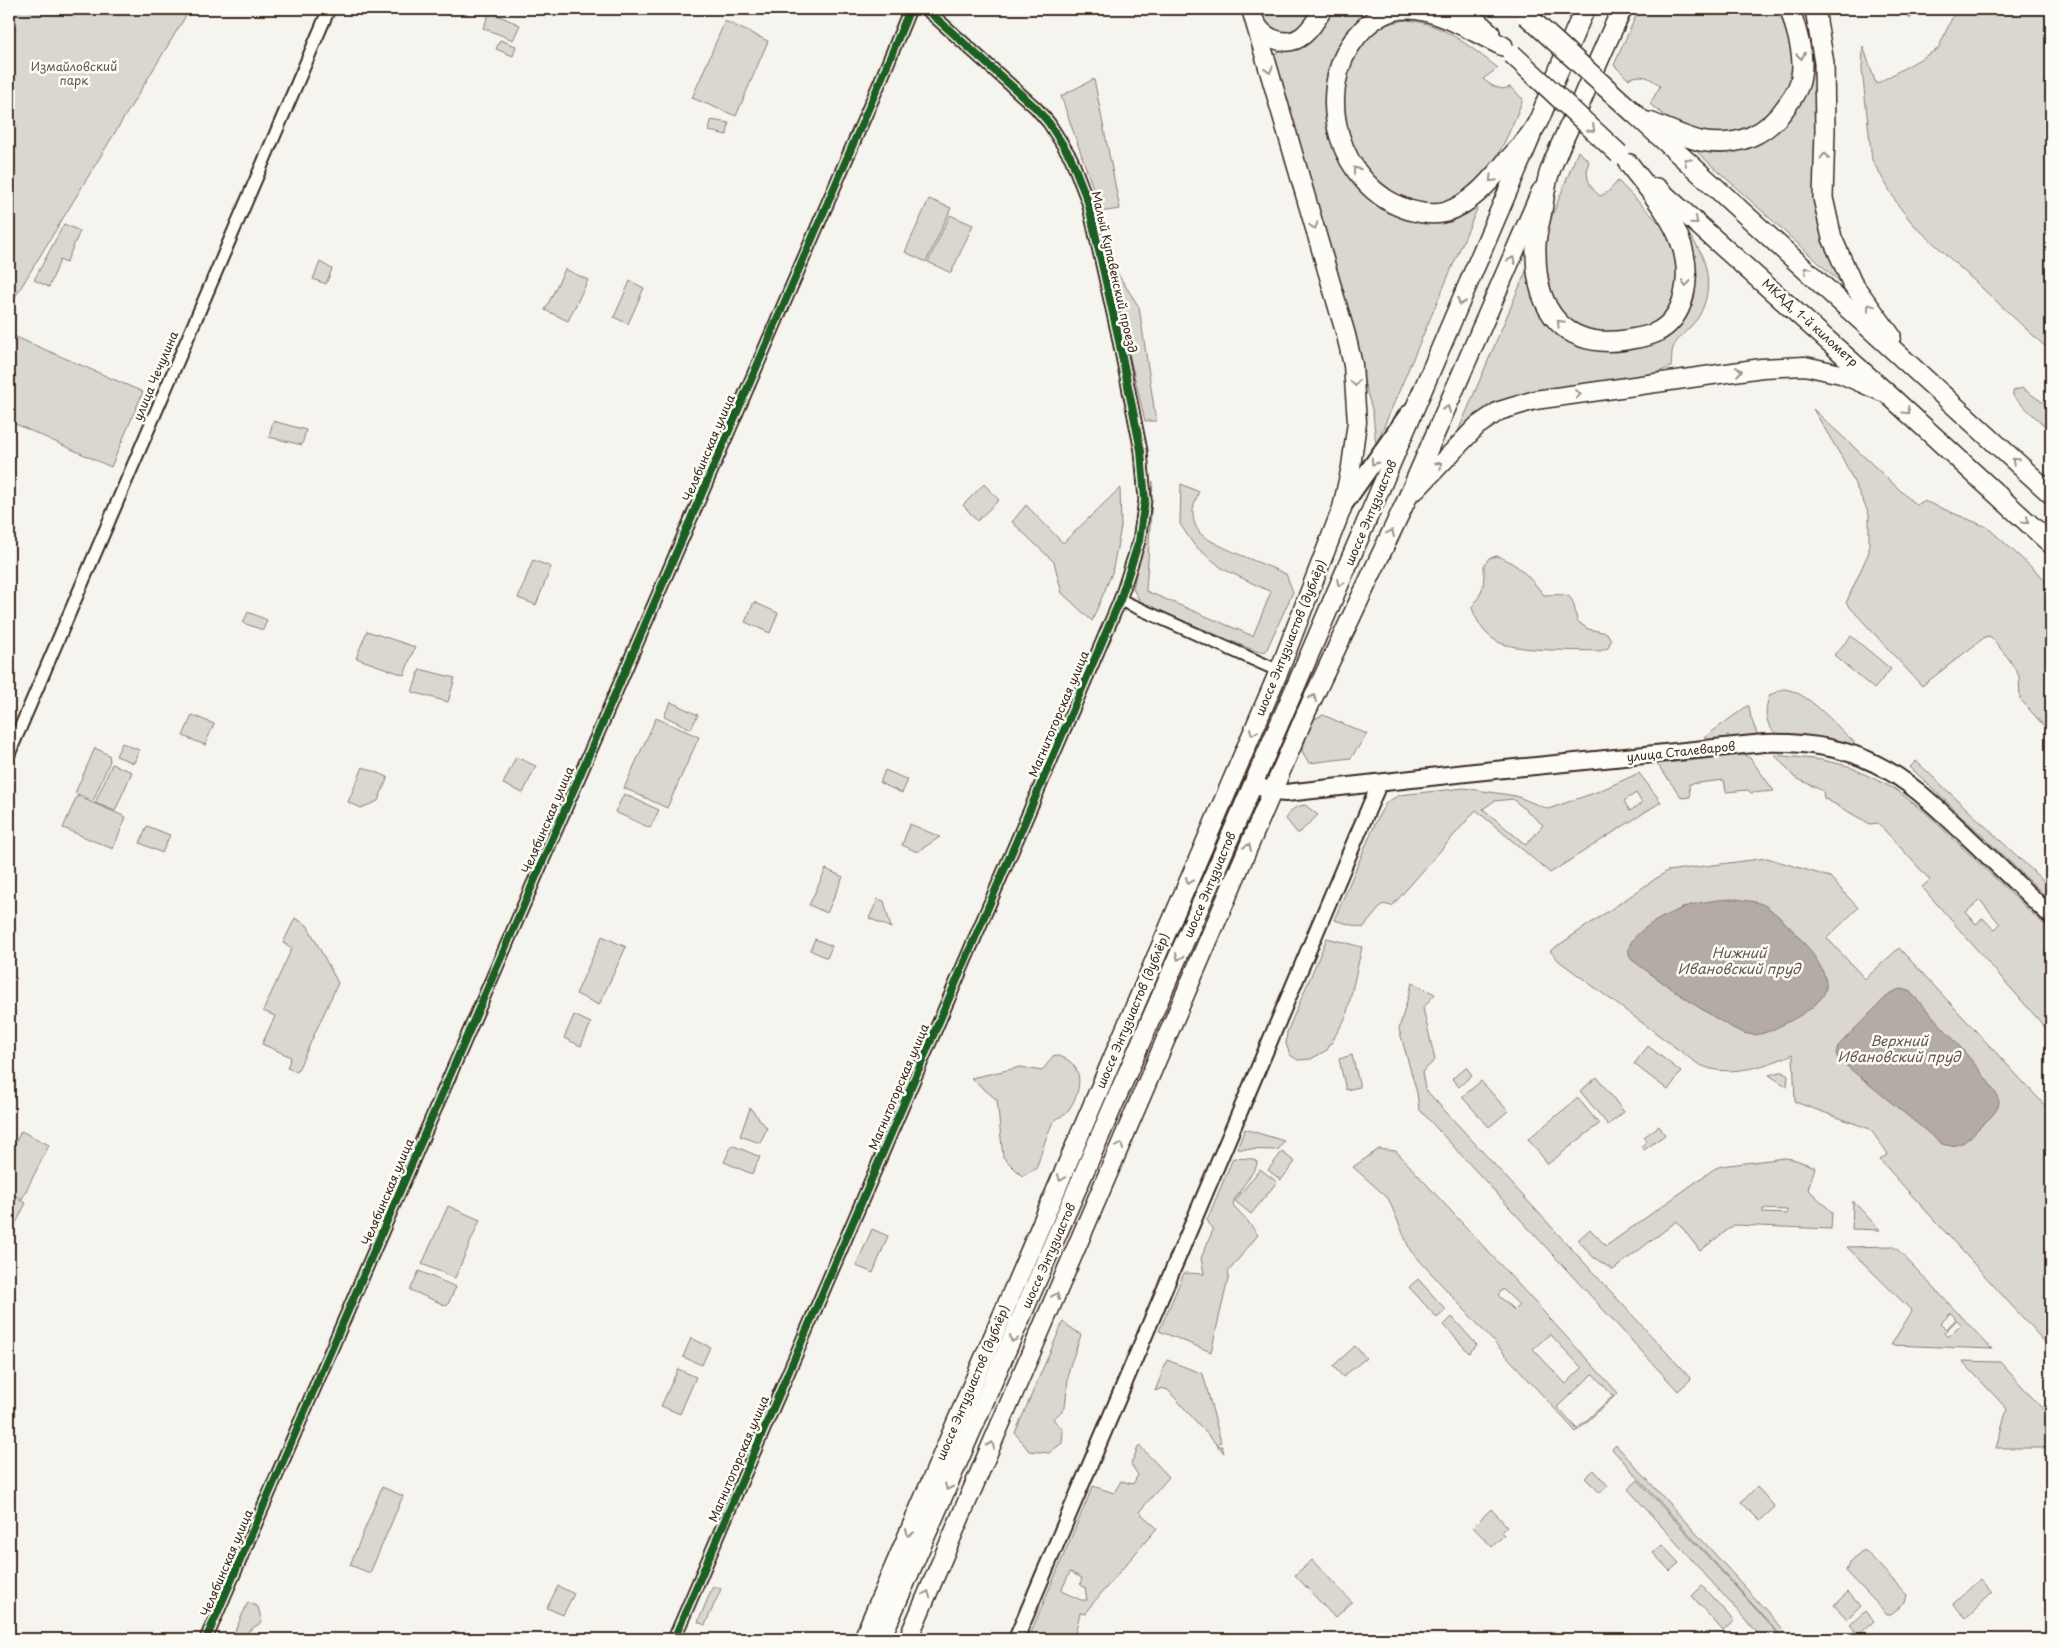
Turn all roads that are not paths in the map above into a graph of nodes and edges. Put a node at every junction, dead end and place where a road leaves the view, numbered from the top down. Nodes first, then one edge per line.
1 (329, 9) edge
2 (910, 9) edge
3 (926, 9) edge
4 (1323, 9) edge
5 (1463, 9) edge
6 (1622, 9) edge
7 (1626, 9) edge
8 (1790, 9) edge
9 (1815, 9) edge
10 (1584, 10) edge
11 (1523, 12) edge
12 (1253, 16) edge
13 (1612, 31) junction
14 (1507, 50) junction
15 (1638, 116) junction
16 (1535, 128) junction
17 (1624, 159) junction
18 (1550, 172) junction
19 (1921, 374) junction
20 (1422, 393) junction
21 (1890, 396) junction
22 (2051, 494) edge
23 (1406, 501) junction
24 (1342, 508) junction
25 (1139, 541) joint
26 (2051, 544) edge
27 (1120, 600) junction
28 (1279, 671) junction
29 (9, 754) edge
30 (1253, 784) junction
31 (1379, 784) junction
32 (1273, 792) junction
33 (2051, 916) edge
34 (206, 1639) edge
35 (674, 1639) edge
36 (863, 1639) edge
37 (881, 1639) edge
38 (908, 1639) edge
39 (1016, 1639) edge

1 - 29 street, улица Чечулина
2 - 34 street, Челябинская улица
3 - 25 street, Малый Купавенский проезд
4 - 12 main road
5 - 14 highway, МКАД, 1-й километр
6 - 13 highway
7 - 13 highway
8 -> 15 highway
19 -> 9 highway
10 - 16 highway
11 - 15 highway, bridge
12 -> 24 main road
13 - 18 highway
16 -> 14 highway
14 -> 17 highway, МКАД, 1-й километр, bridge
19 -> 15 highway
16 -> 20 main road, шоссе Энтузиастов
17 -> 18 highway
17 -> 21 highway, МКАД, 1-й километр
23 -> 18 main road, шоссе Энтузиастов
22 -> 19 highway
20 -> 24 main road, шоссе Энтузиастов (дублёр)
20 -> 30 main road, шоссе Энтузиастов
23 -> 21 main road
21 -> 26 highway, МКАД, 1-й километр
32 -> 23 main road, шоссе Энтузиастов
24 - 28 main road, шоссе Энтузиастов (дублёр)
25 - 27 street, Магнитогорская улица
27 - 28 street
27 - 35 street, Магнитогорская улица
28 -> 36 main road, шоссе Энтузиастов (дублёр)
30 - 32 main road, улица Сталеваров
30 -> 37 main road, шоссе Энтузиастов
31 - 32 main road, улица Сталеваров
31 - 33 main road, улица Сталеваров
31 - 39 street
38 -> 32 main road, шоссе Энтузиастов

